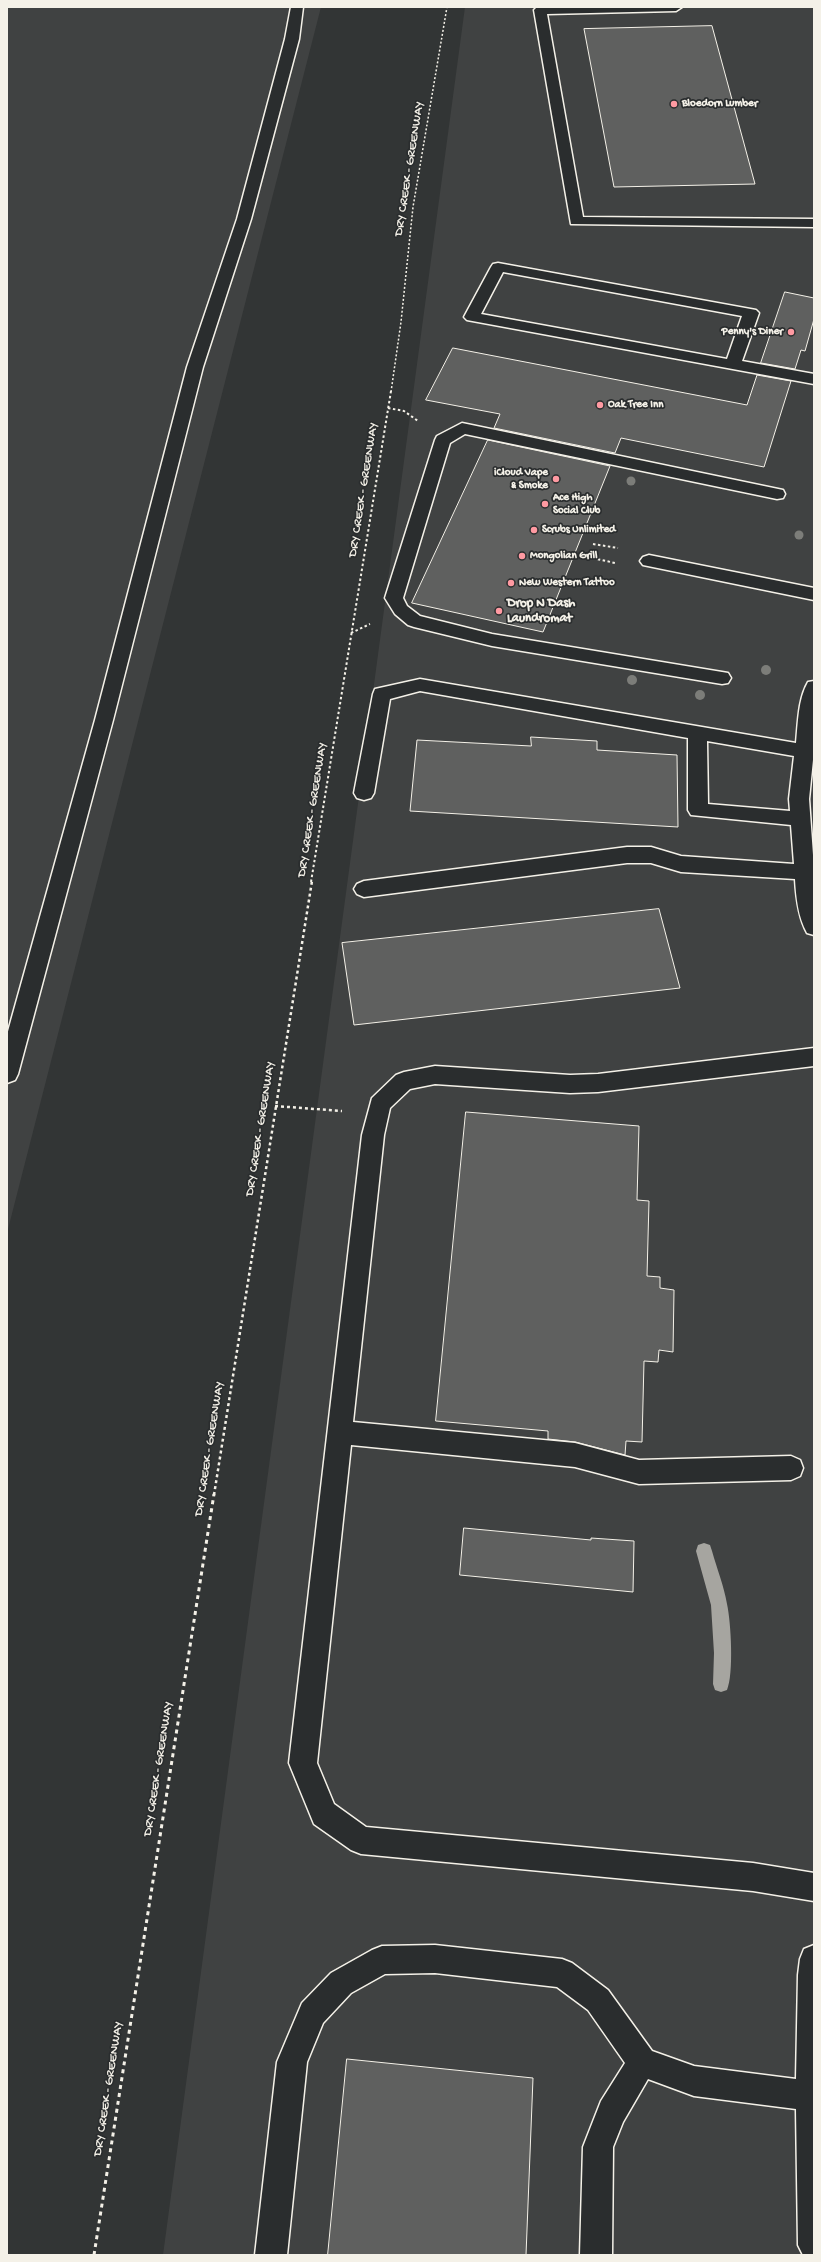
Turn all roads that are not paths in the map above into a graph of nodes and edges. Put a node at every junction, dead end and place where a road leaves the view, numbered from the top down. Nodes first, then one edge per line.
1 (297, 7) edge
2 (676, 7) edge
3 (814, 223) edge
4 (733, 365) junction
5 (814, 379) edge
6 (777, 494) dead end
7 (649, 561) dead end
8 (814, 594) edge
9 (722, 678) dead end
10 (813, 697) edge
11 (697, 733) junction
12 (804, 751) junction
13 (364, 793) dead end
14 (801, 819) junction
15 (807, 860) edge
16 (364, 889) dead end
17 (814, 927) edge
18 (814, 1057) edge
19 (7, 1074) edge
20 (340, 1432) junction
21 (791, 1468) dead end
22 (814, 1887) edge
23 (814, 1959) edge
24 (642, 2062) junction
25 (811, 2096) junction
26 (814, 2245) edge
27 (271, 2255) edge
28 (596, 2255) edge

1 - 19 street
2 - 3 street
4 - 4 street
4 - 5 street
6 - 9 street
7 - 8 street
10 - 12 street
11 - 12 street
11 - 13 street
11 - 14 street
12 - 14 street
14 - 15 street
15 - 16 street
15 - 17 street
18 - 20 street
20 - 21 street
20 - 22 street
23 - 25 street
24 - 25 street
24 - 27 street
24 - 28 street
25 - 26 street

